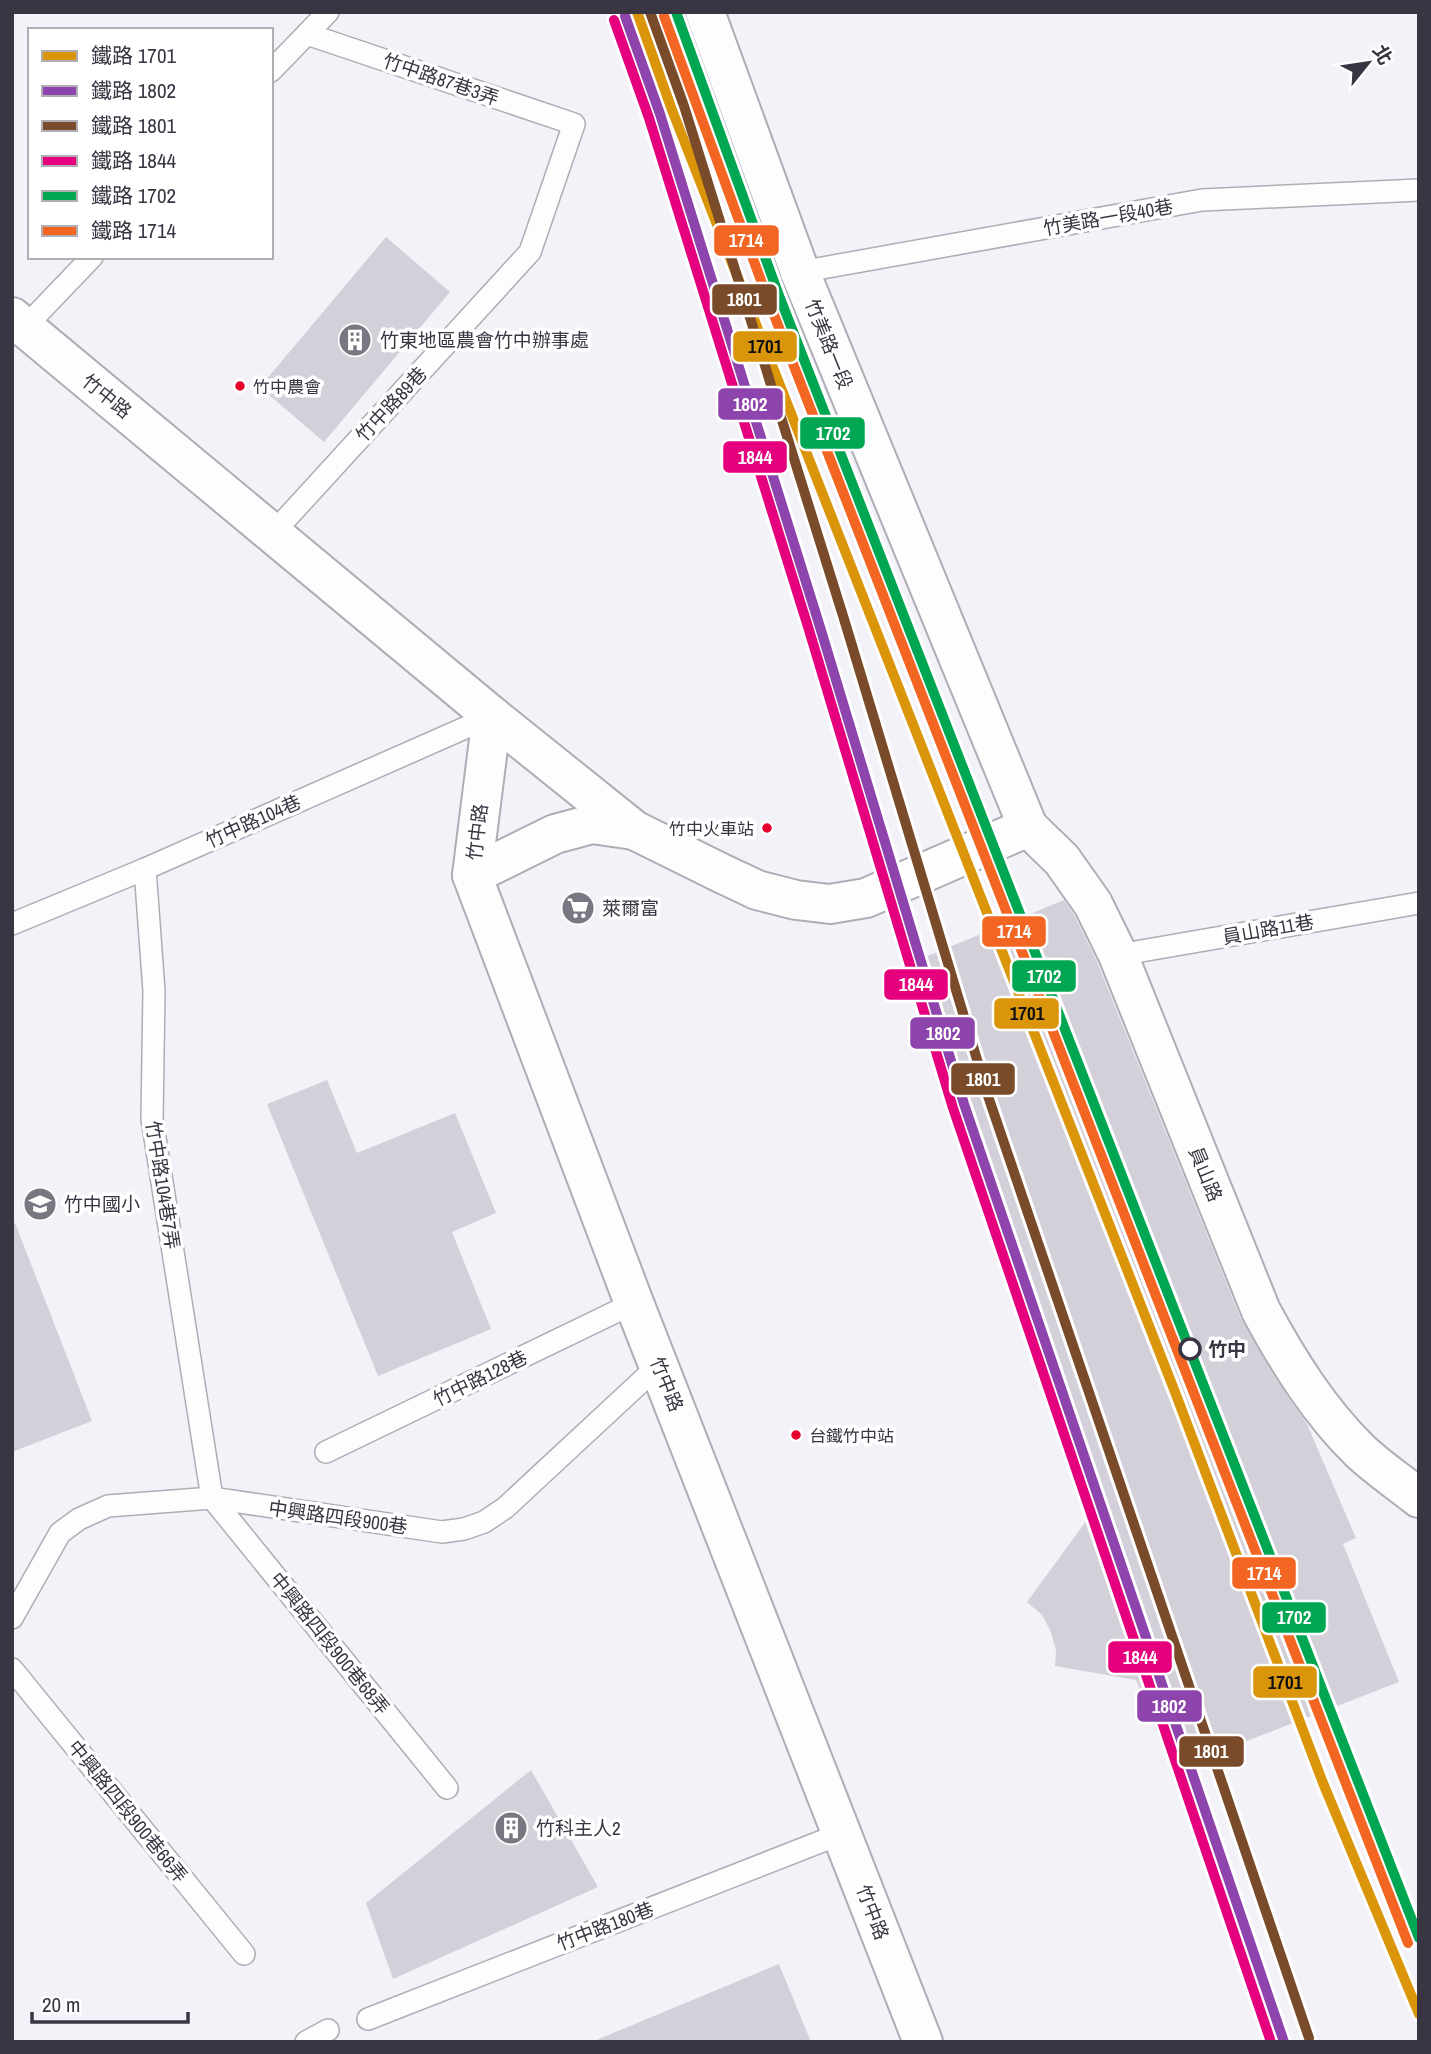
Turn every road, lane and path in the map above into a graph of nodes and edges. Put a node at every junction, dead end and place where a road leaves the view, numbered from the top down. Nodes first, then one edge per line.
1 (328, 12) edge
2 (705, 12) edge
3 (307, 34) junction
4 (273, 69) edge
5 (574, 124) joint
6 (1419, 190) edge
7 (90, 259) edge
8 (800, 272) junction
9 (18, 322) edge
10 (274, 532) junction
11 (492, 716) junction
12 (1028, 827) junction
13 (634, 830) junction
14 (145, 869) junction
15 (472, 875) junction
16 (1419, 904) edge
17 (12, 924) edge
18 (1118, 955) junction
19 (634, 1303) junction
20 (659, 1365) junction
21 (326, 1452) dead end
22 (212, 1498) junction
23 (1419, 1498) edge
24 (12, 1618) edge
25 (12, 1669) edge
26 (447, 1788) dead end
27 (843, 1833) junction
28 (244, 1954) dead end
29 (368, 2020) dead end
30 (328, 2030) dead end
31 (306, 2042) edge
32 (923, 2042) edge

1 - 3 lane
2 - 8 street, 竹美路一段
3 - 4 lane
3 - 5 lane, 竹中路87巷3弄
5 - 10 lane, 竹中路89巷
6 - 8 lane, 竹美路一段40巷
7 - 9 lane
8 - 12 street, 竹美路一段
9 - 10 street, 竹中路
10 - 11 street, 竹中路
11 - 13 street, 竹中路
11 - 14 lane, 竹中路104巷
11 - 15 street, 竹中路
12 - 13 street, 竹中路
12 - 18 street, 員山路
13 - 15 street
14 - 17 lane, 竹中路104巷
14 - 22 lane, 竹中路104巷7弄
15 - 19 street, 竹中路
16 - 18 lane, 員山路11巷
18 - 23 street, 員山路
19 - 20 street, 竹中路
19 - 21 lane, 竹中路128巷
20 - 22 lane, 中興路四段900巷
20 - 27 street, 竹中路
22 - 24 lane, 中興路四段900巷
22 - 26 lane, 中興路四段900巷68弄
25 - 28 lane, 中興路四段900巷66弄
27 - 29 lane, 竹中路180巷
27 - 32 street, 竹中路
30 - 31 lane

